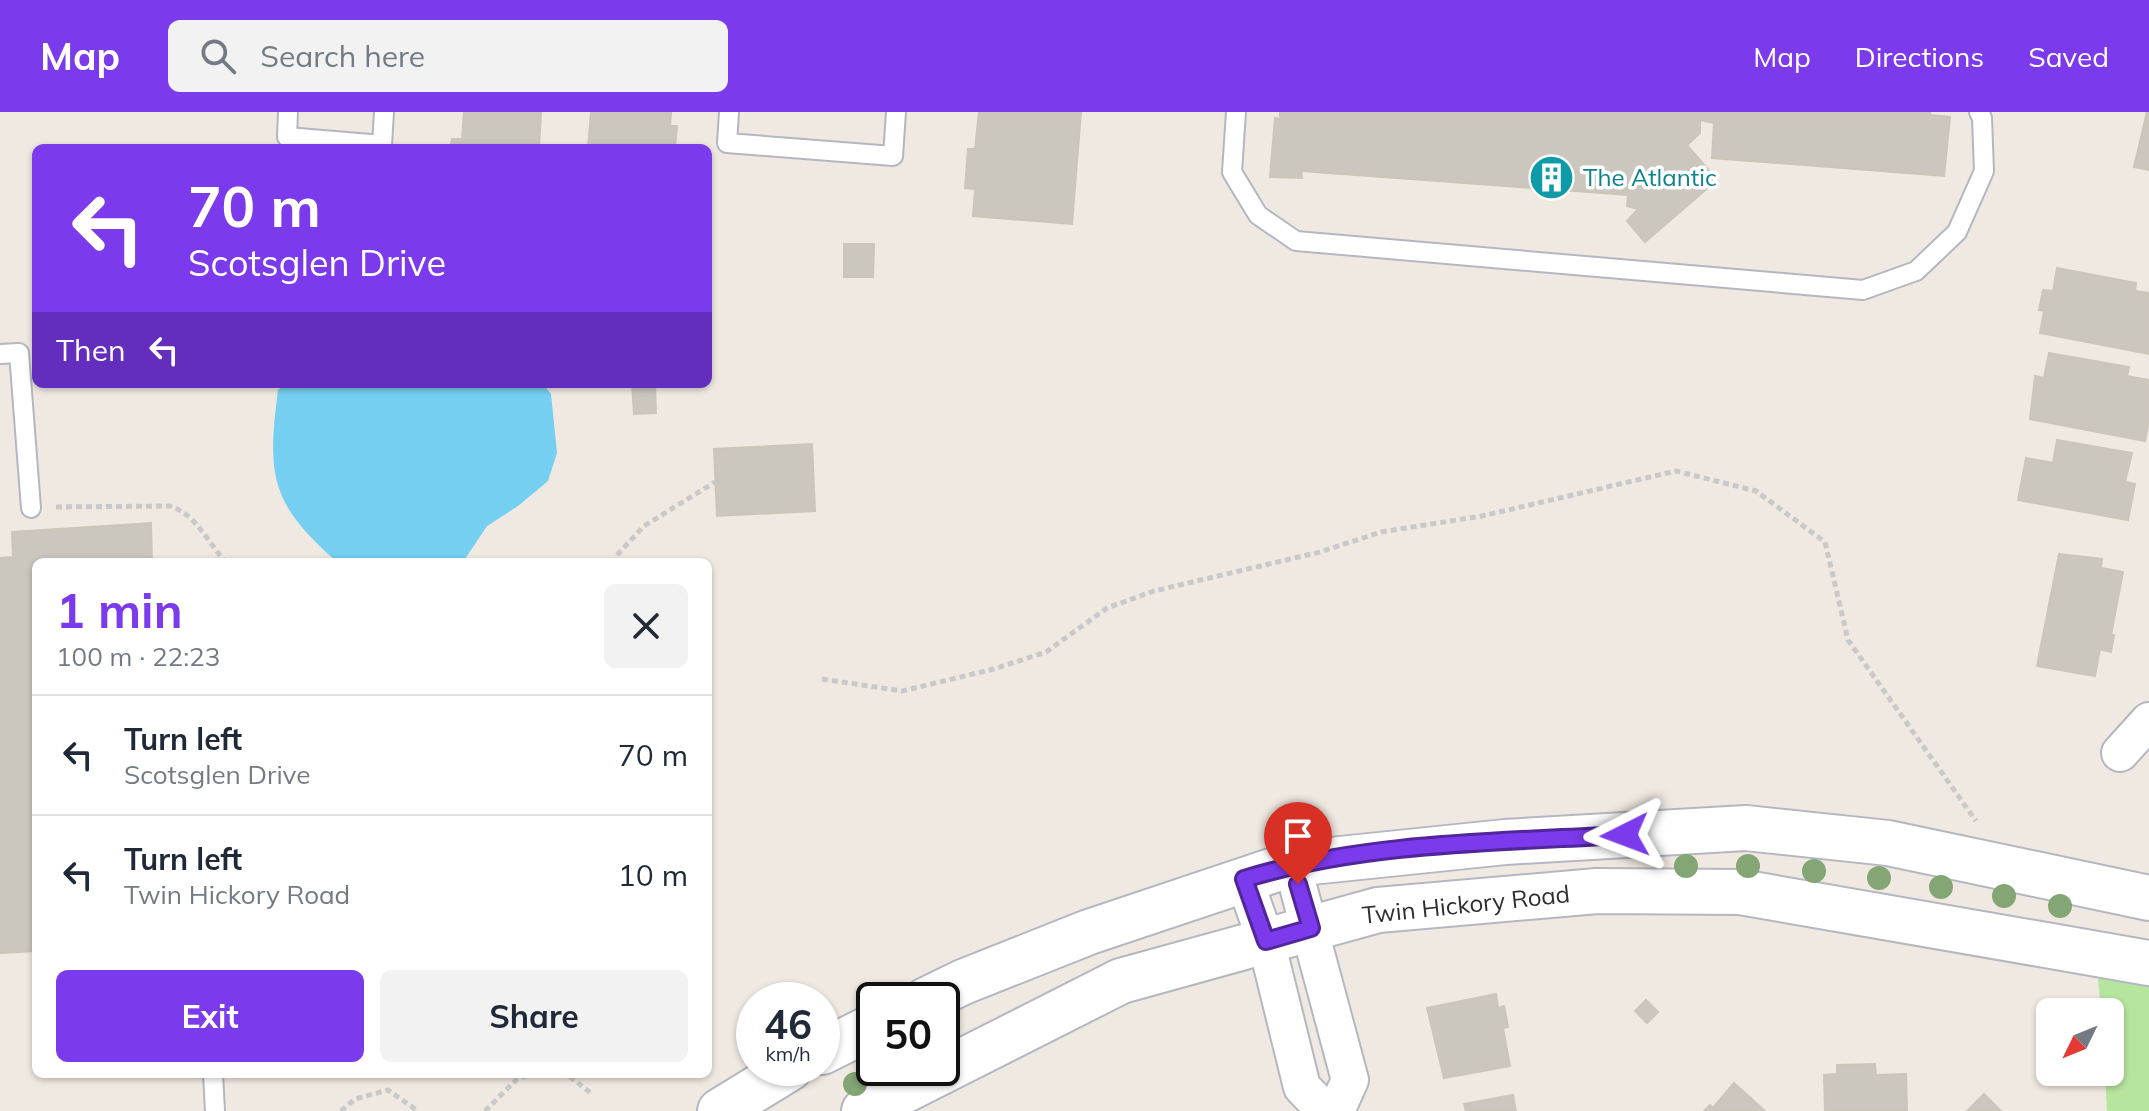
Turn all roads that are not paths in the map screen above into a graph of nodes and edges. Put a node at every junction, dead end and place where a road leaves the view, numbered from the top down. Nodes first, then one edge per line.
1 (288, 112) edge
2 (384, 112) edge
3 (729, 112) edge
4 (896, 112) edge
5 (1236, 112) edge
6 (1979, 112) edge
7 (370, 144) edge
8 (382, 144) edge
9 (0, 354) edge
10 (31, 508) road end
11 (2149, 721) edge
12 (2120, 753) dead end
13 (1292, 864) junction
14 (1244, 879) junction
15 (2149, 898) edge
16 (1311, 928) junction
17 (2149, 933) edge
18 (1266, 941) junction
19 (2037, 943) junction
20 (2149, 963) edge
21 (960, 983) edge
22 (213, 1078) edge
23 (761, 1086) edge
24 (215, 1111) edge
25 (720, 1111) edge
26 (864, 1111) edge
27 (1325, 1111) edge
28 (1336, 1111) edge

1 - 7 lane
2 - 8 lane
3 - 4 lane
5 - 6 lane
9 - 10 lane
11 - 12 street
13 - 14 main road
13 - 15 main road
13 - 16 street
14 - 18 street
14 - 21 main road
16 - 18 main road, Twin Hickory Road
16 - 19 main road, Twin Hickory Road
16 - 28 street
17 - 19 main road
18 - 26 main road, Twin Hickory Road
18 - 27 street
19 - 20 main road, Twin Hickory Road
22 - 24 lane
23 - 25 main road

